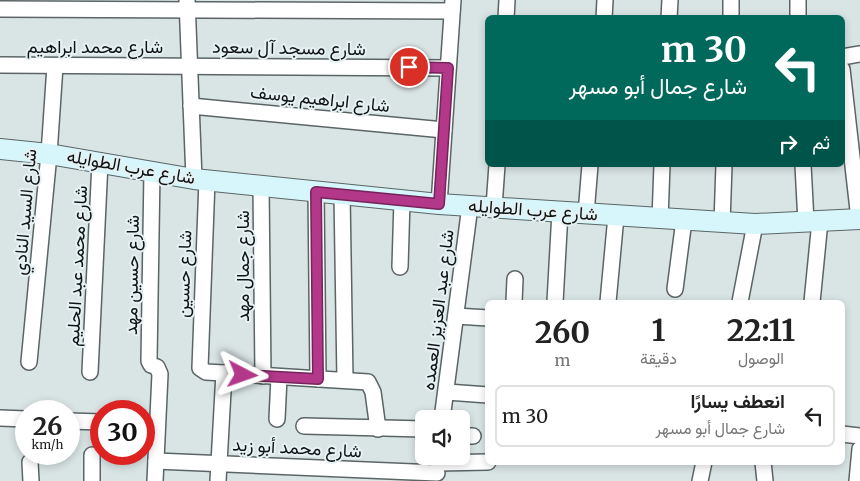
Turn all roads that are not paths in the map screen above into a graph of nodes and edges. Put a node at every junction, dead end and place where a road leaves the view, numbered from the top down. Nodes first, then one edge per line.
1 (507, 0) edge
2 (606, 0) edge
3 (670, 0) edge
4 (731, 0) edge
5 (798, 0) edge
6 (187, 5) edge
7 (452, 6) edge
8 (0, 9) edge
9 (506, 15) edge
10 (604, 15) edge
11 (668, 15) edge
12 (731, 15) edge
13 (798, 15) edge
14 (860, 54) edge
15 (845, 56) edge
16 (0, 65) edge
17 (190, 65) junction
18 (55, 66) junction
19 (448, 68) junction
20 (845, 95) edge
21 (191, 106) junction
22 (444, 130) junction
23 (0, 149) edge
24 (49, 154) junction
25 (100, 162) junction
26 (497, 167) edge
27 (590, 167) edge
28 (662, 167) edge
29 (724, 167) edge
30 (803, 167) edge
31 (152, 171) junction
32 (201, 180) junction
33 (261, 185) junction
34 (316, 192) junction
35 (342, 194) junction
36 (402, 200) junction
37 (439, 204) junction
38 (470, 206) junction
39 (494, 207) junction
40 (560, 212) junction
41 (586, 214) junction
42 (616, 216) junction
43 (660, 218) junction
44 (859, 219) edge
45 (684, 220) junction
46 (813, 221) junction
47 (722, 223) junction
48 (755, 224) junction
49 (400, 267) dead end
50 (515, 279) dead end
51 (675, 289) dead end
52 (514, 300) edge
53 (555, 300) edge
54 (608, 300) edge
55 (740, 300) edge
56 (812, 300) edge
57 (456, 316) junction
58 (485, 318) edge
59 (29, 362) dead end
60 (90, 372) dead end
61 (224, 373) junction
62 (262, 376) junction
63 (279, 377) junction
64 (318, 379) junction
65 (345, 380) junction
66 (447, 392) junction
67 (485, 395) edge
68 (444, 410) edge
69 (0, 418) edge
70 (15, 419) edge
71 (277, 419) dead end
72 (304, 426) dead end
73 (378, 428) junction
74 (415, 429) edge
75 (845, 434) edge
76 (860, 436) edge
77 (860, 449) edge
78 (156, 461) junction
79 (485, 462) edge
80 (219, 464) junction
81 (30, 465) edge
82 (92, 465) edge
83 (703, 465) edge
84 (763, 465) edge
85 (438, 468) edge
86 (405, 477) edge
87 (31, 481) edge
88 (92, 481) edge
89 (155, 481) edge
90 (218, 481) edge
91 (700, 481) edge
92 (765, 481) edge
93 (857, 481) edge

1 - 9 street
2 - 10 street
3 - 11 street
4 - 12 street
5 - 13 street
6 - 7 street
6 - 8 street
6 - 17 street, شارع حسين
7 - 19 street
14 - 15 street
16 - 18 street, شارع محمد ابراهيم
17 - 18 street, شارع محمد ابراهيم
17 - 19 street, شارع مسجد آل سعود
17 - 21 street, شارع حسين
18 - 24 street, شارع السيد النادي
19 - 22 street
20 - 44 street
21 - 22 street, شارع ابراهيم يوسف
21 - 32 street, شارع حسين
22 - 37 street
23 - 24 street, شارع عرب الطوايله
24 - 25 street, شارع عرب الطوايله
24 - 59 street, شارع السيد النادي
25 - 31 street, شارع عرب الطوايله
25 - 60 street, شارع محمد عبد الحليم
26 - 39 street
27 - 41 street
28 - 43 street
29 - 47 street
30 - 46 street
31 - 32 street, شارع عرب الطوايله
31 - 78 street, شارع حسين مهد
32 - 33 street, شارع عرب الطوايله
32 - 61 street, شارع حسين
33 - 34 street, شارع عرب الطوايله
33 - 62 street, شارع جمال مهد
34 - 35 street, شارع عرب الطوايله
34 - 64 street
35 - 36 street, شارع عرب الطوايله
35 - 65 street
36 - 37 street, شارع عرب الطوايله
36 - 49 street
37 - 38 street, شارع عرب الطوايله
38 - 39 street, شارع عرب الطوايله
38 - 57 street, شارع عبد العزيز العمده
39 - 40 street, شارع عرب الطوايله
40 - 41 street, شارع عرب الطوايله
40 - 53 street
41 - 42 street, شارع عرب الطوايله
42 - 43 street, شارع عرب الطوايله
42 - 54 street
43 - 45 street, شارع عرب الطوايله
44 - 46 street, شارع عرب الطوايله
45 - 47 street, شارع عرب الطوايله
45 - 51 street
46 - 48 street, شارع عرب الطوايله
46 - 56 street
47 - 48 street, شارع عرب الطوايله
48 - 55 street
50 - 52 street
57 - 58 street
57 - 66 street, شارع عبد العزيز العمده
61 - 62 street
61 - 80 street
62 - 63 street
63 - 64 street
63 - 71 street
64 - 65 street
65 - 73 street
66 - 67 street
66 - 68 street, شارع عبد العزيز العمده
69 - 70 street
72 - 73 street
73 - 74 street
75 - 76 street
77 - 93 street
78 - 80 street, شارع محمد أبو زيد
78 - 89 street
79 - 85 street, شارع محمد أبو زيد
80 - 86 street, شارع محمد أبو زيد
80 - 90 street
81 - 87 street
82 - 88 street
83 - 91 street
84 - 92 street
85 - 86 street, شارع محمد أبو زيد

